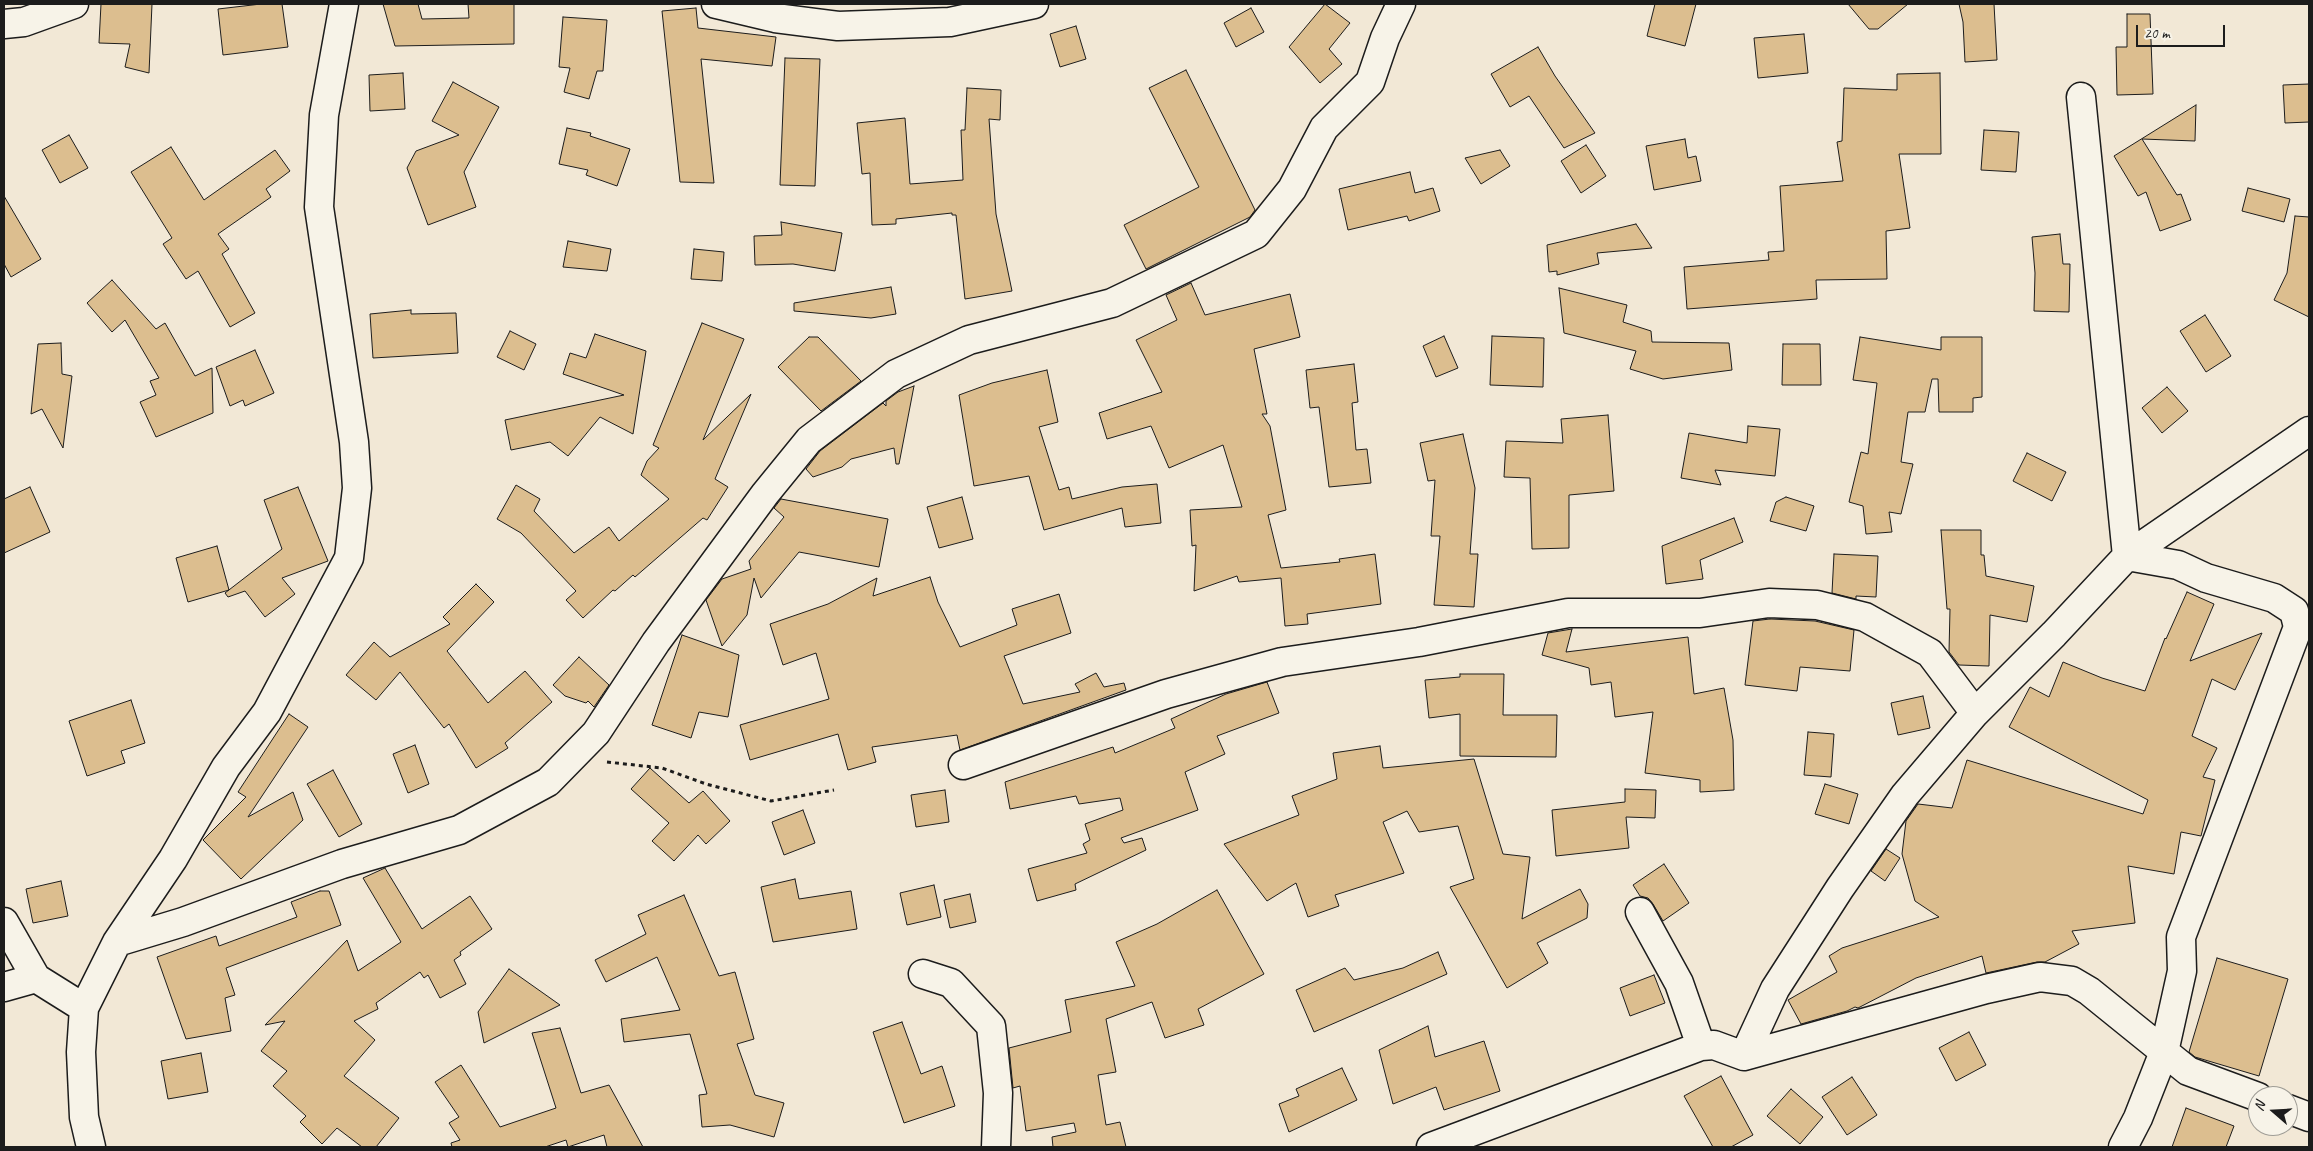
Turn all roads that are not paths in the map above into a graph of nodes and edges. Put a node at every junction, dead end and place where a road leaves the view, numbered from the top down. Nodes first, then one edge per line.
1 (74, 4) edge
2 (344, 4) edge
3 (718, 4) edge
4 (1034, 4) edge
5 (1401, 4) edge
6 (4, 24) edge
7 (2081, 97) dead end
8 (2309, 431) edge
9 (2126, 556) junction
10 (1974, 713) junction
11 (963, 765) dead end
12 (1640, 912) dead end
13 (4, 922) edge
14 (117, 942) junction
15 (924, 974) dead end
16 (36, 978) junction
17 (4, 987) edge
18 (84, 1008) junction
19 (1701, 1046) junction
20 (2164, 1052) junction
21 (1744, 1056) junction
22 (2248, 1094) edge
23 (91, 1147) edge
24 (996, 1147) edge
25 (1431, 1147) edge
26 (2123, 1147) edge

1 - 6 street
2 - 14 street
3 - 4 street
5 - 14 street
7 - 9 street
8 - 9 street
9 - 10 street
9 - 20 street
10 - 11 street
10 - 21 street
12 - 19 street
13 - 16 street
14 - 18 street
15 - 24 street
16 - 17 street
16 - 18 street
18 - 23 street
19 - 21 street
19 - 25 street
20 - 21 street
20 - 22 street
20 - 26 street

